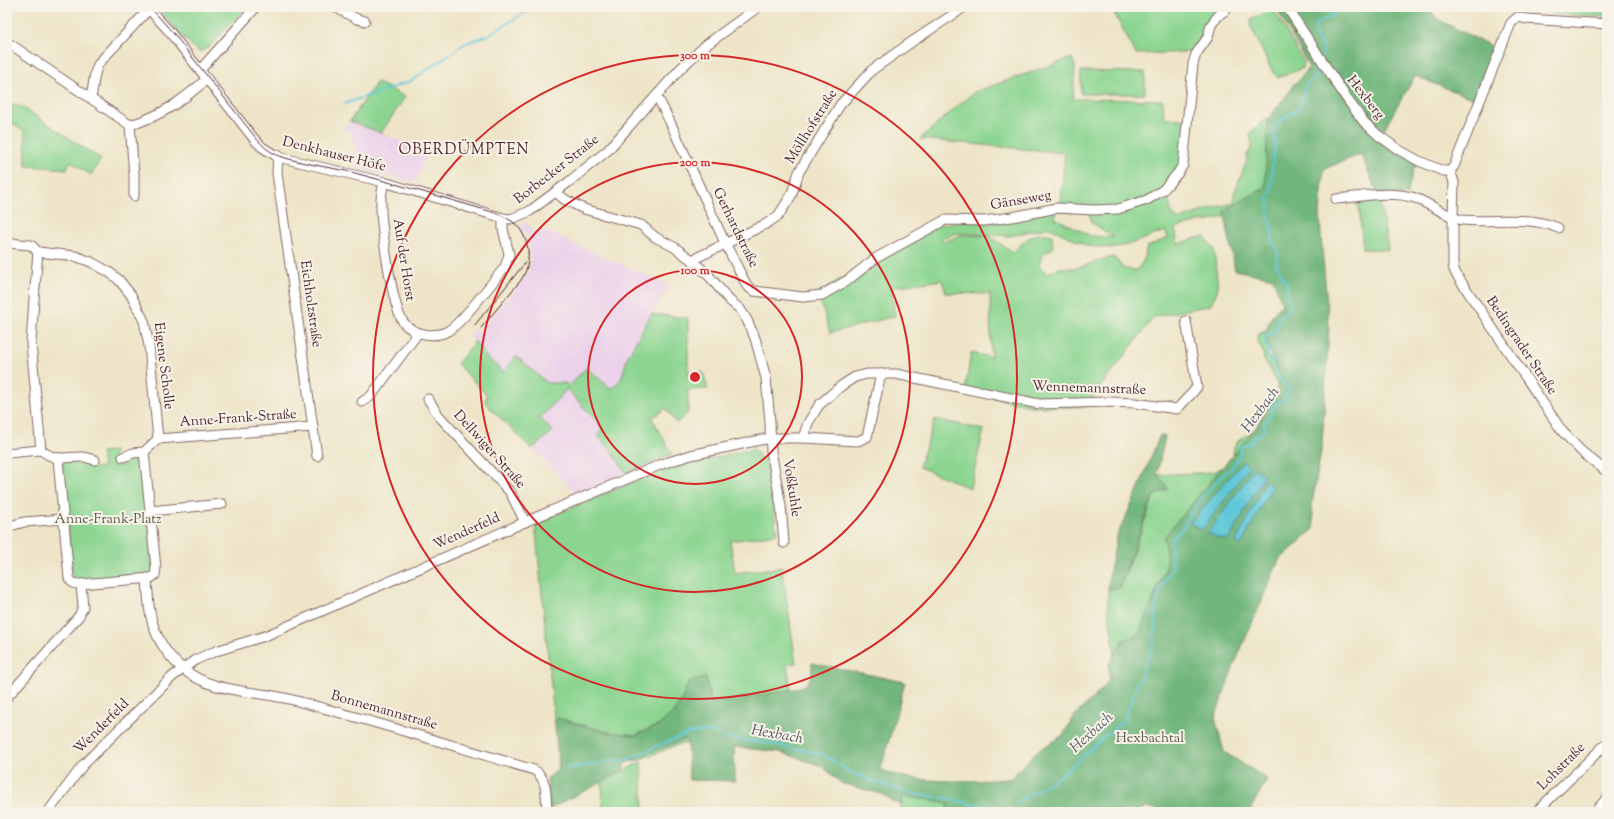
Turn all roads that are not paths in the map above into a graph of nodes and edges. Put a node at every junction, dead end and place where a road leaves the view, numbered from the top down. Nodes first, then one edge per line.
1 (256, 7) edge
2 (335, 7) edge
3 (758, 7) edge
4 (1230, 7) edge
5 (1287, 7) edge
6 (1517, 7) edge
7 (147, 8) edge
8 (963, 8) edge
9 (1518, 17) junction
10 (365, 21) dead end
11 (1607, 24) edge
12 (7, 42) edge
13 (200, 70) junction
14 (207, 79) junction
15 (655, 96) junction
16 (90, 98) junction
17 (130, 125) junction
18 (278, 156) junction
19 (1450, 171) junction
20 (384, 182) junction
21 (556, 192) junction
22 (134, 196) dead end
23 (1336, 199) dead end
24 (1453, 216) junction
25 (503, 218) junction
26 (1558, 228) dead end
27 (7, 242) edge
28 (725, 243) junction
29 (38, 252) junction
30 (692, 260) junction
31 (747, 286) joint
32 (1186, 321) dead end
33 (418, 333) junction
34 (881, 374) junction
35 (428, 399) dead end
36 (362, 402) dead end
37 (313, 427) junction
38 (770, 438) junction
39 (803, 438) junction
40 (158, 439) junction
41 (41, 450) junction
42 (144, 452) junction
43 (7, 453) edge
44 (317, 456) dead end
45 (123, 457) dead end
46 (58, 459) junction
47 (95, 460) dead end
48 (1607, 472) edge
49 (222, 504) dead end
50 (150, 511) junction
51 (64, 519) junction
52 (525, 522) junction
53 (7, 527) edge
54 (784, 543) dead end
55 (147, 578) junction
56 (81, 584) junction
57 (182, 668) junction
58 (7, 696) edge
59 (1607, 743) edge
60 (1607, 798) edge
61 (48, 812) edge
62 (547, 812) edge
63 (1536, 812) edge
64 (1595, 812) edge

1 - 13 street
2 - 10 street
3 - 15 street, Borbecker Straße
4 - 31 street, Gänseweg
5 - 19 street, Hexberg
6 - 9 street
7 - 13 street, Denkhauser Höfe
7 - 16 street
8 - 28 street, Möllhofstraße
9 - 11 street
9 - 19 street
12 - 16 street
13 - 14 street, Denkhauser Höfe
14 - 17 street
14 - 18 street, Denkhauser Höfe
15 - 21 street, Borbecker Straße
15 - 28 street, Gerhardstraße
16 - 17 street
17 - 22 street
18 - 20 street, Denkhauser Höfe
18 - 37 street, Eichholzstraße
19 - 24 street, Bedingrader Straße
20 - 25 street, Denkhauser Höfe
20 - 33 street, Auf der Horst
21 - 25 street, Borbecker Straße
21 - 30 street
23 - 24 street
24 - 26 street
24 - 48 street, Bedingrader Straße
25 - 33 street, Borbecker Straße
27 - 29 street, Eigene Scholle
28 - 30 street, Möllhofstraße
28 - 31 street, Gerhardstraße
29 - 40 street, Eigene Scholle
29 - 41 street
30 - 38 street
32 - 34 street, Wennemannstraße
33 - 36 street
34 - 39 street, Wennemannstraße
34 - 39 street
35 - 52 street, Dellwiger Straße
37 - 40 street, Anne-Frank-Straße
37 - 44 street, Eichholzstraße
38 - 39 street
38 - 52 street, Wenderfeld
38 - 54 street, Voßkuhle
40 - 42 street
41 - 43 street
41 - 46 street
42 - 45 street
42 - 50 street
46 - 47 street
46 - 51 street
49 - 50 street
50 - 55 street
51 - 53 street
51 - 56 street
52 - 57 street, Wenderfeld
55 - 56 street
55 - 57 street
56 - 58 street
57 - 61 street, Wenderfeld
57 - 62 street, Bonnemannstraße
59 - 63 street, Lohstraße
60 - 64 street

